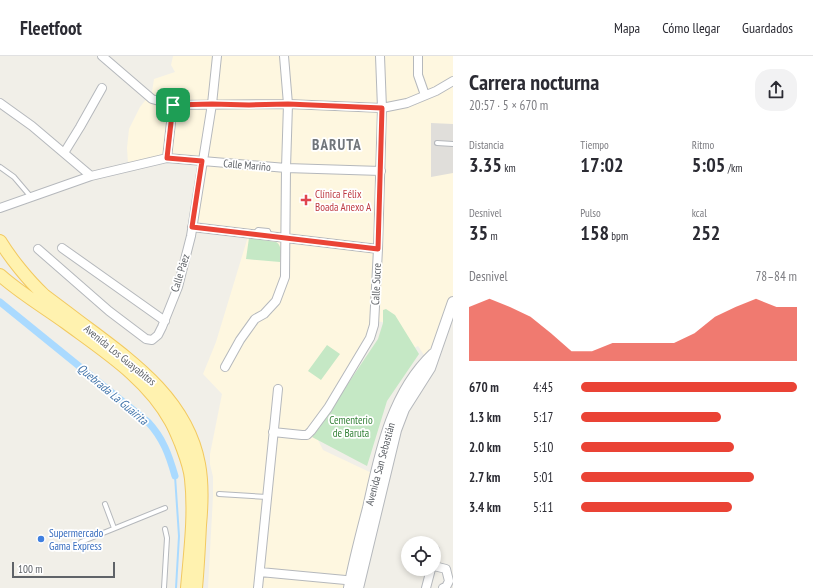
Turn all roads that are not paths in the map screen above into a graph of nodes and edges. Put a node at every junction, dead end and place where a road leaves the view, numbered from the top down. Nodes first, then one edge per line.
1 (102, 56) edge
2 (217, 56) edge
3 (284, 56) edge
4 (380, 56) edge
5 (418, 56) edge
6 (453, 81) edge
7 (102, 88) dead end
8 (425, 95) junction
9 (0, 103) edge
10 (212, 104) junction
11 (288, 104) junction
12 (173, 105) junction
13 (382, 108) junction
14 (437, 143) dead end
15 (453, 144) edge
16 (64, 153) junction
17 (167, 158) junction
18 (202, 161) junction
19 (0, 167) edge
20 (286, 168) junction
21 (381, 171) junction
22 (91, 176) junction
23 (31, 197) junction
24 (0, 208) edge
25 (192, 227) junction
26 (286, 239) junction
27 (0, 241) edge
28 (62, 248) dead end
29 (4, 249) edge
30 (38, 249) dead end
31 (378, 249) junction
32 (0, 270) edge
33 (0, 275) edge
34 (22, 293) junction
35 (453, 302) edge
36 (165, 321) junction
37 (225, 367) dead end
38 (278, 389) dead end
39 (274, 432) junction
40 (219, 494) dead end
41 (267, 497) junction
42 (105, 504) dead end
43 (165, 508) dead end
44 (114, 528) junction
45 (165, 529) dead end
46 (81, 542) dead end
47 (441, 568) edge
48 (260, 572) junction
49 (429, 576) edge
50 (354, 584) edge
51 (164, 588) edge
52 (187, 588) edge
53 (196, 588) edge
54 (258, 588) edge
55 (426, 588) edge
56 (443, 588) edge

1 - 12 street
2 - 10 street, Calle Páez
3 - 11 street
4 - 13 street, Calle Sucre
5 - 8 street
6 - 8 street
7 - 16 street
8 - 13 street
9 - 16 street
10 - 11 street
10 - 12 street
10 - 18 street, Calle Páez
11 - 13 street
11 - 20 street
12 - 17 street
13 - 21 street, Calle Sucre
14 - 15 lane
16 - 22 street
17 - 18 street, Calle Mariño
17 - 22 street, Calle Mariño
18 - 20 street, Calle Mariño
18 - 25 street, Calle Páez
19 - 23 lane
20 - 21 street, Calle Mariño
20 - 26 street
21 - 31 street, Calle Sucre
22 - 23 street, Calle Mariño
23 - 24 street, Calle Mariño
25 - 26 street
25 - 36 street, Calle Páez
26 - 31 street
26 - 37 street
27 - 29 main road, Avenida Los Guayabitos
28 - 36 street
29 - 53 main road, Avenida Los Guayabitos
30 - 36 street, Calle Páez
31 - 39 street, Calle Sucre
32 - 34 main road
33 - 34 main road, Avenida Los Guayabitos
34 - 52 main road, Avenida Los Guayabitos
35 - 50 street, Avenida San Sebastián
38 - 39 street
39 - 41 street
40 - 41 lane
41 - 48 street
42 - 44 lane
43 - 44 lane
44 - 46 lane
45 - 51 lane
47 - 56 street
48 - 50 street
48 - 54 street
49 - 55 street

